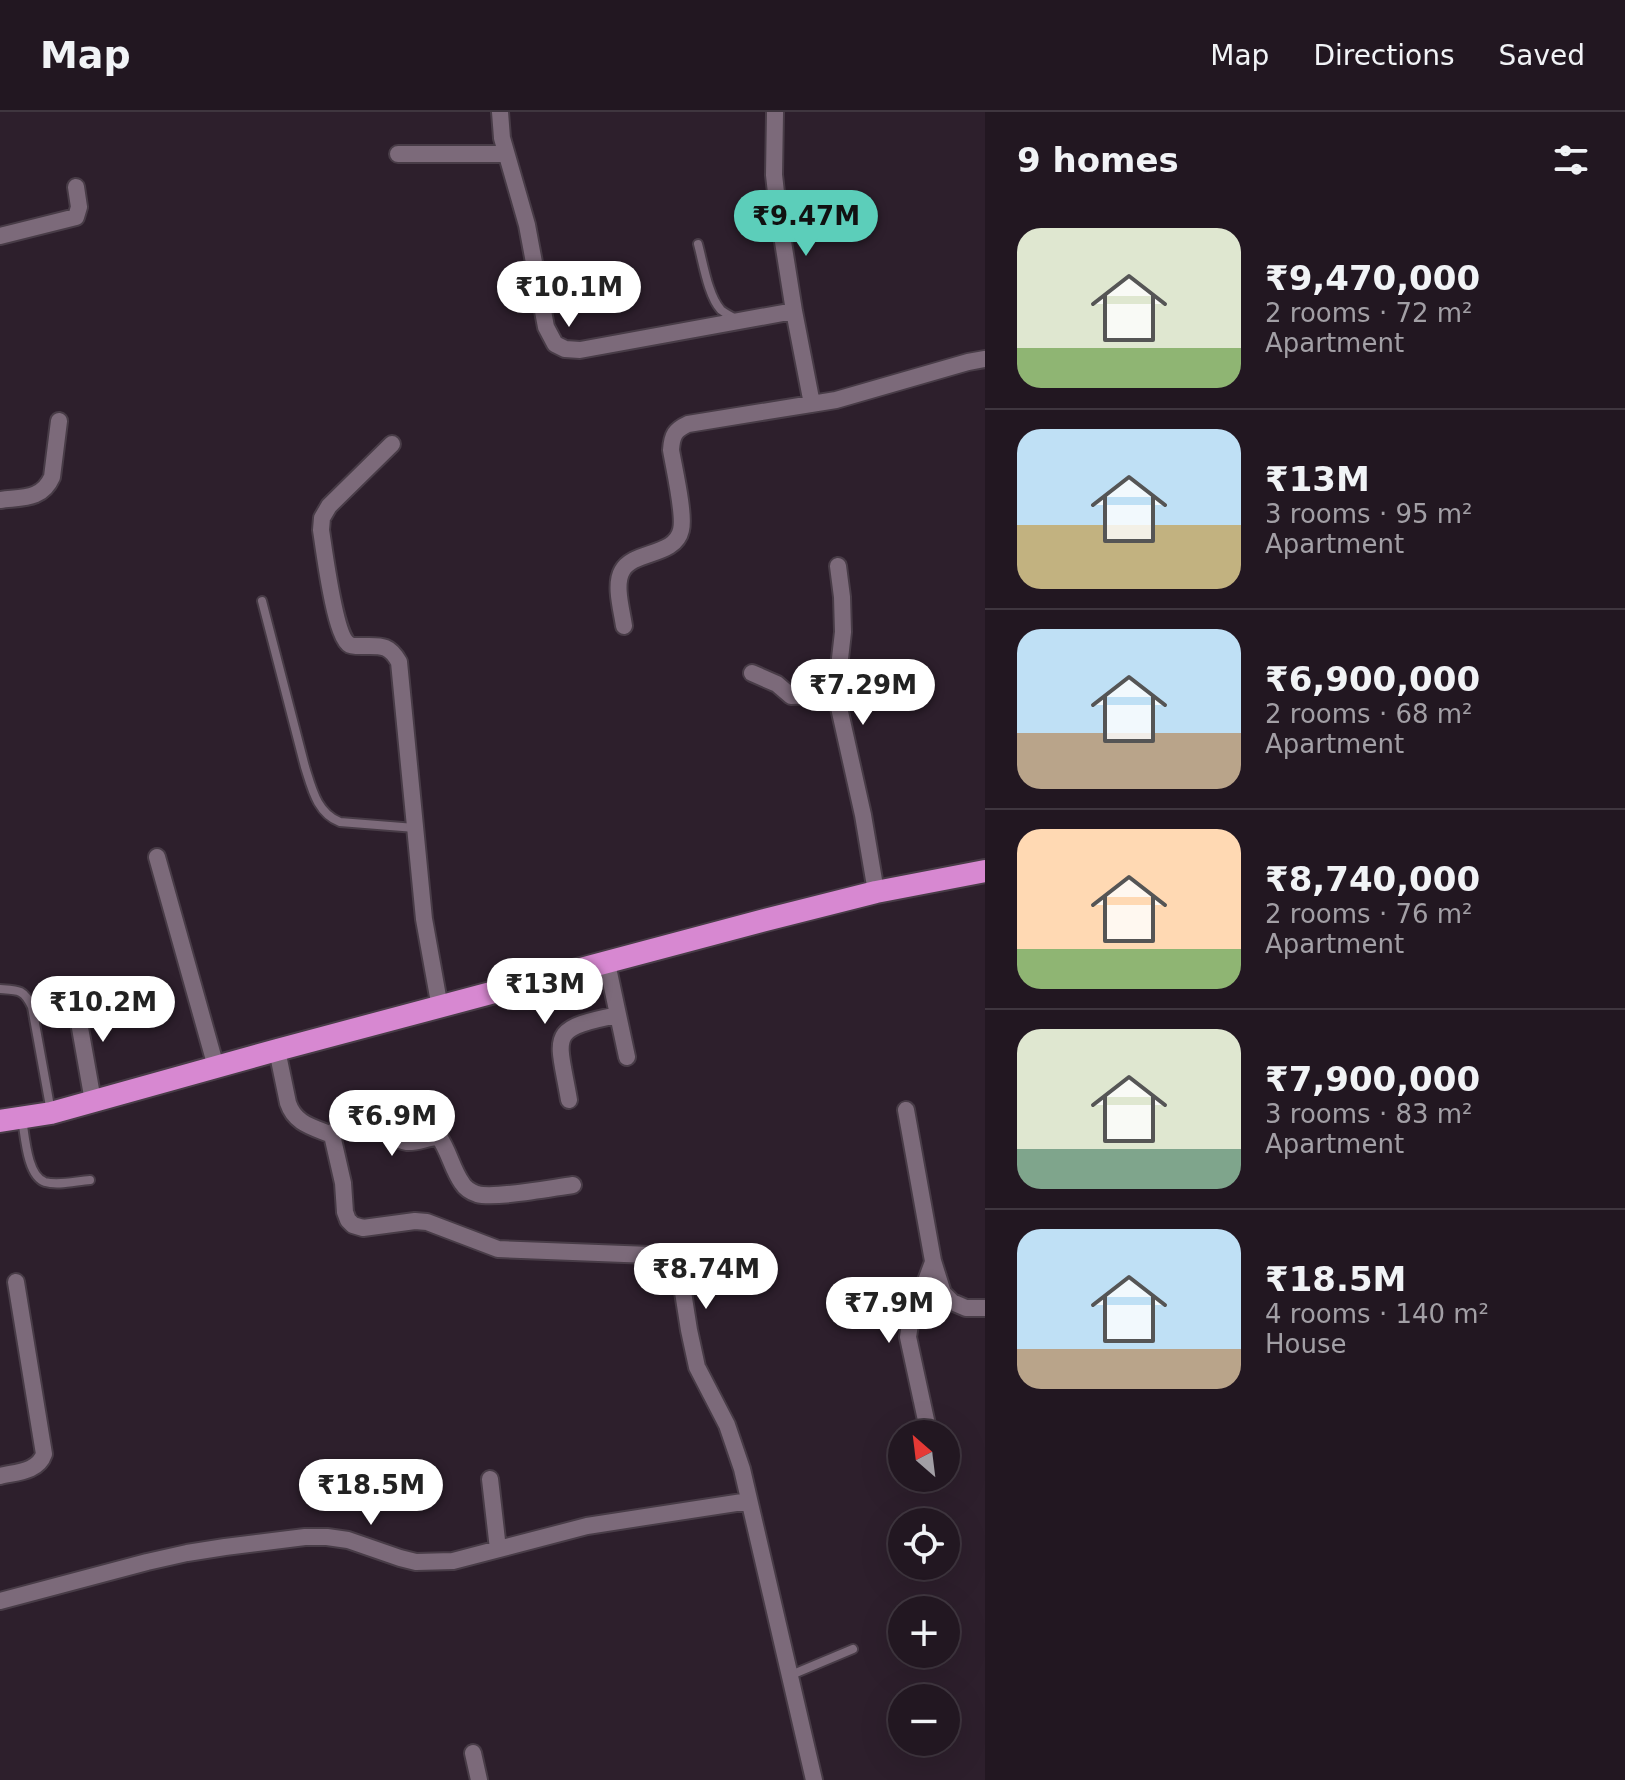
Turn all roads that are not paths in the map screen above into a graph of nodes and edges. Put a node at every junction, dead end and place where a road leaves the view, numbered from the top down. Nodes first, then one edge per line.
1 (500, 112) edge
2 (775, 113) edge
3 (398, 154) dead end
4 (505, 154) junction
5 (76, 187) dead end
6 (0, 236) edge
7 (698, 244) dead end
8 (794, 311) junction
9 (738, 320) junction
10 (985, 359) edge
11 (812, 404) junction
12 (59, 421) dead end
13 (392, 444) dead end
14 (0, 500) edge
15 (838, 566) dead end
16 (262, 601) dead end
17 (624, 626) dead end
18 (752, 673) dead end
19 (836, 694) junction
20 (415, 828) junction
21 (157, 857) dead end
22 (985, 871) edge
23 (876, 892) junction
24 (607, 963) junction
25 (0, 989) edge
26 (74, 994) dead end
27 (440, 1008) junction
28 (618, 1015) junction
29 (277, 1050) junction
30 (627, 1057) dead end
31 (216, 1067) junction
32 (569, 1100) dead end
33 (93, 1101) junction
34 (906, 1110) dead end
35 (51, 1113) junction
36 (11, 1120) edge
37 (332, 1135) junction
38 (90, 1180) dead end
39 (573, 1185) dead end
40 (933, 1261) junction
41 (16, 1282) dead end
42 (985, 1308) edge
43 (926, 1420) edge
44 (0, 1476) edge
45 (490, 1479) dead end
46 (749, 1501) junction
47 (498, 1549) junction
48 (0, 1601) edge
49 (853, 1649) dead end
50 (790, 1676) junction
51 (473, 1753) dead end
52 (479, 1780) edge
53 (814, 1780) edge

1 - 4 street
2 - 8 street
3 - 4 street
4 - 9 street
5 - 6 street
7 - 9 lane
8 - 9 street
8 - 11 street
10 - 11 street
11 - 17 street
12 - 14 street
13 - 20 street
15 - 19 street
16 - 20 lane
18 - 19 street
19 - 23 street
20 - 27 street
21 - 31 street
22 - 23 highway
23 - 24 highway
24 - 27 highway
24 - 28 street
25 - 35 lane
26 - 33 street
27 - 29 highway
28 - 30 street
28 - 32 street
29 - 31 highway
29 - 37 street
31 - 33 highway
33 - 35 highway
34 - 40 street
35 - 36 highway
36 - 38 lane
37 - 39 street
37 - 46 street
40 - 42 street
40 - 43 street
41 - 44 street
45 - 47 street
46 - 47 street
46 - 50 street
47 - 48 street
49 - 50 lane
50 - 53 street
51 - 52 street

